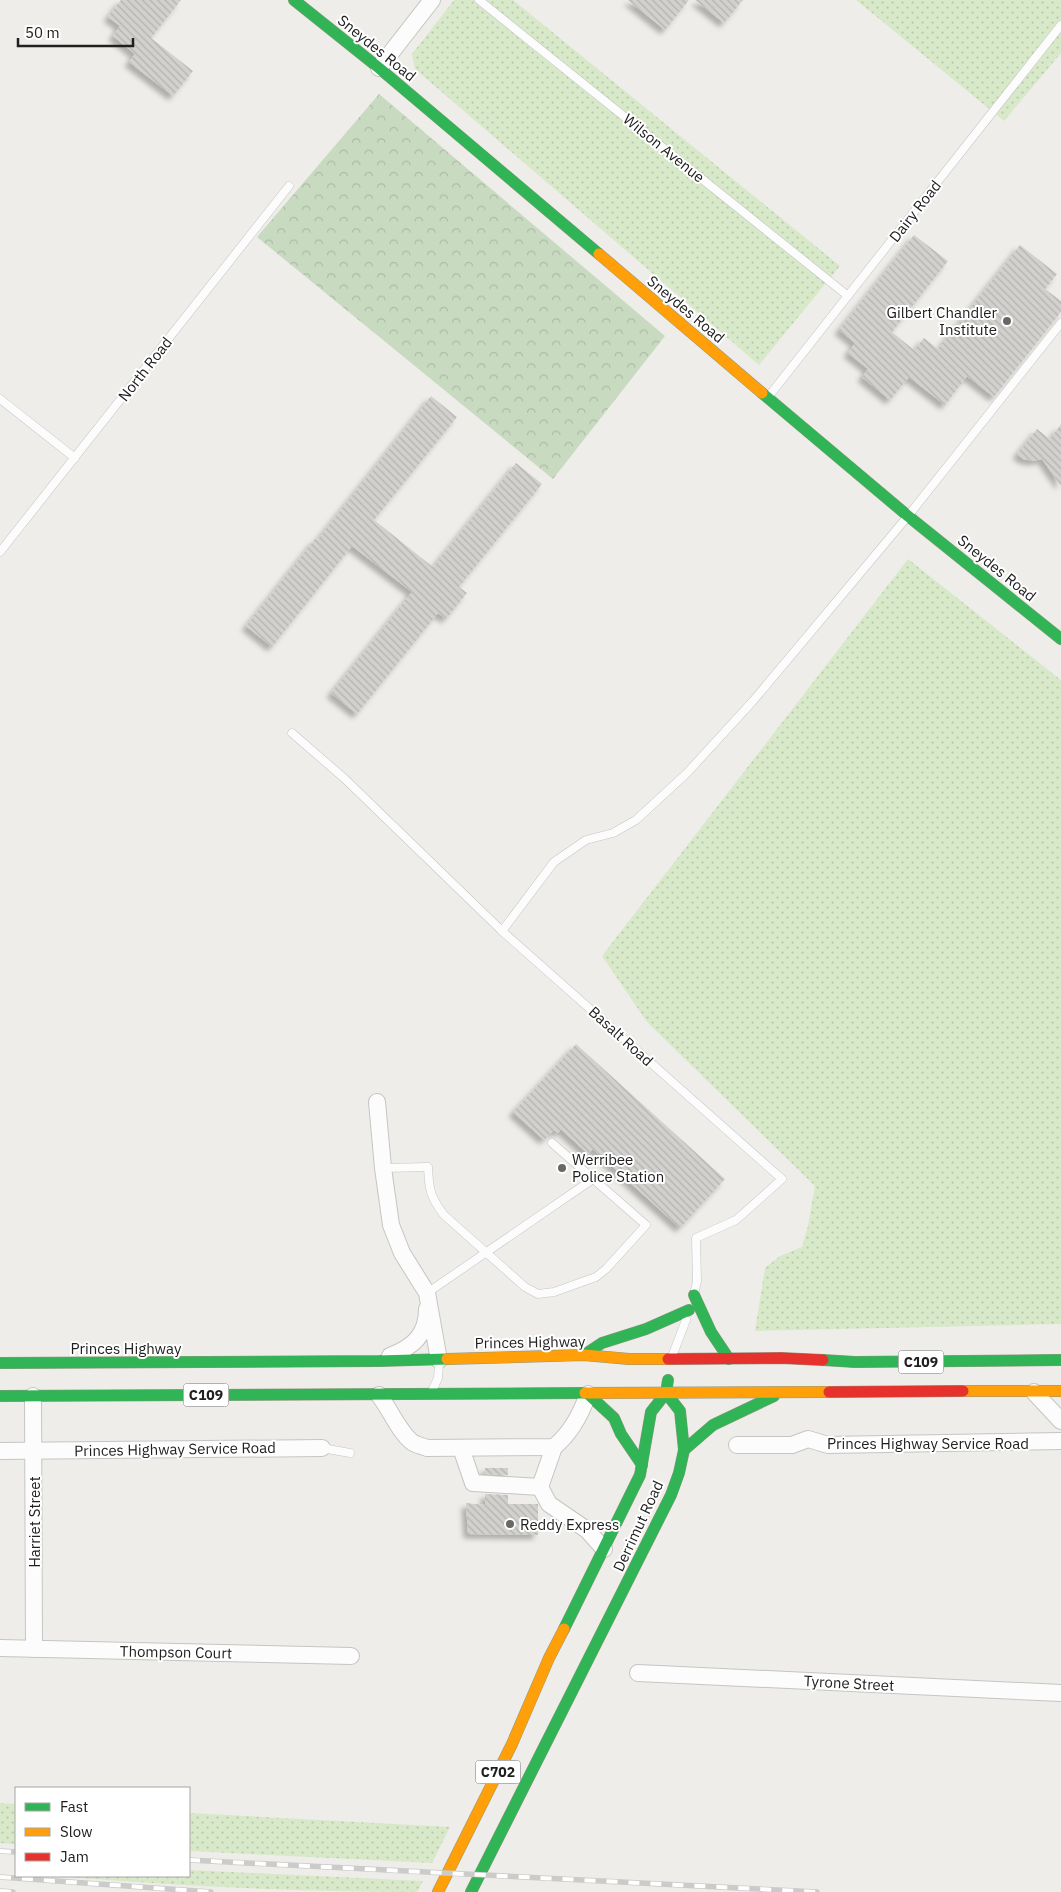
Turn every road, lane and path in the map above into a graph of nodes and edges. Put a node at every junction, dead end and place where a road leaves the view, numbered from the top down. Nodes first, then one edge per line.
1 (294, 0) edge
2 (432, 0) edge
3 (480, 0) edge
4 (1061, 24) edge
5 (379, 68) junction
6 (289, 186) dead end
7 (848, 296) junction
8 (1061, 323) edge
9 (768, 398) junction
10 (0, 399) edge
11 (75, 458) junction
12 (908, 516) junction
13 (0, 552) edge
14 (1061, 639) edge
15 (292, 733) dead end
16 (502, 931) junction
17 (378, 1102) dead end
18 (552, 1143) dead end
19 (383, 1168) junction
20 (593, 1179) junction
21 (485, 1252) junction
22 (427, 1294) junction
23 (694, 1295) junction
24 (689, 1310) junction
25 (584, 1355) junction
26 (671, 1359) junction
27 (729, 1359) junction
28 (439, 1360) junction
29 (1061, 1360) edge
30 (379, 1361) junction
31 (0, 1363) edge
32 (34, 1392) junction
33 (782, 1392) junction
34 (1034, 1392) junction
35 (1061, 1392) edge
36 (666, 1393) junction
37 (588, 1394) junction
38 (379, 1395) junction
39 (428, 1395) junction
40 (0, 1396) edge
41 (1061, 1421) edge
42 (1061, 1441) edge
43 (737, 1445) dead end
44 (554, 1447) junction
45 (322, 1448) joint
46 (460, 1448) junction
47 (684, 1450) junction
48 (0, 1451) edge
49 (33, 1451) junction
50 (350, 1453) dead end
51 (642, 1465) junction
52 (540, 1487) junction
53 (604, 1549) junction
54 (0, 1648) edge
55 (34, 1649) junction
56 (351, 1656) dead end
57 (638, 1673) dead end
58 (1061, 1693) edge
59 (438, 1892) edge
60 (471, 1892) edge

1 - 5 main road, Sneydes Road
2 - 5 street
3 - 7 lane, Wilson Avenue
4 - 7 lane, Dairy Road
5 - 9 main road, Sneydes Road
6 - 11 lane, North Road
7 - 9 lane, Dairy Road
8 - 12 lane
9 - 12 main road, Sneydes Road
10 - 11 lane
11 - 13 lane, North Road
12 - 14 main road, Sneydes Road
12 - 16 lane
15 - 16 lane, Basalt Road
16 - 23 lane, Basalt Road
17 - 19 street
18 - 20 lane
19 - 21 lane
19 - 22 street
20 - 21 lane
20 - 21 lane
21 - 22 lane
22 - 28 street
22 - 30 street
23 - 24 lane, Basalt Road
23 - 27 main road
24 - 25 main road
24 - 26 lane, Basalt Road
25 - 26 main road, Princes Highway / C109
25 - 28 main road, Princes Highway / C109
26 - 27 main road, Princes Highway / C109
26 - 36 main road, C702
27 - 29 main road, Princes Highway / C109
28 - 30 main road, Princes Highway / C109
28 - 39 lane
30 - 31 main road, Princes Highway / C109
32 - 38 main road, C109
32 - 40 main road, C109
32 - 49 street, Harriet Street
33 - 34 main road, C109
33 - 36 main road, C109
33 - 47 main road
34 - 35 main road, C109
34 - 41 street
36 - 37 main road, C109
36 - 47 main road, Derrimut Road / C702
36 - 51 main road, Derrimut Road / C702
37 - 39 main road, C109
37 - 44 street
37 - 51 main road
38 - 39 main road, C109
38 - 46 street
42 - 43 street, Princes Highway Service Road
44 - 46 street
44 - 52 street
45 - 49 street, Princes Highway Service Road
45 - 50 lane, Princes Highway Service Road
46 - 52 street
47 - 60 main road, Derrimut Road / C702
48 - 49 street, Princes Highway Service Road
49 - 55 street, Harriet Street
51 - 53 main road, Derrimut Road / C702
52 - 53 street
53 - 59 main road, Derrimut Road / C702
54 - 55 street, Thompson Court
55 - 56 street, Thompson Court
57 - 58 street, Tyrone Street

